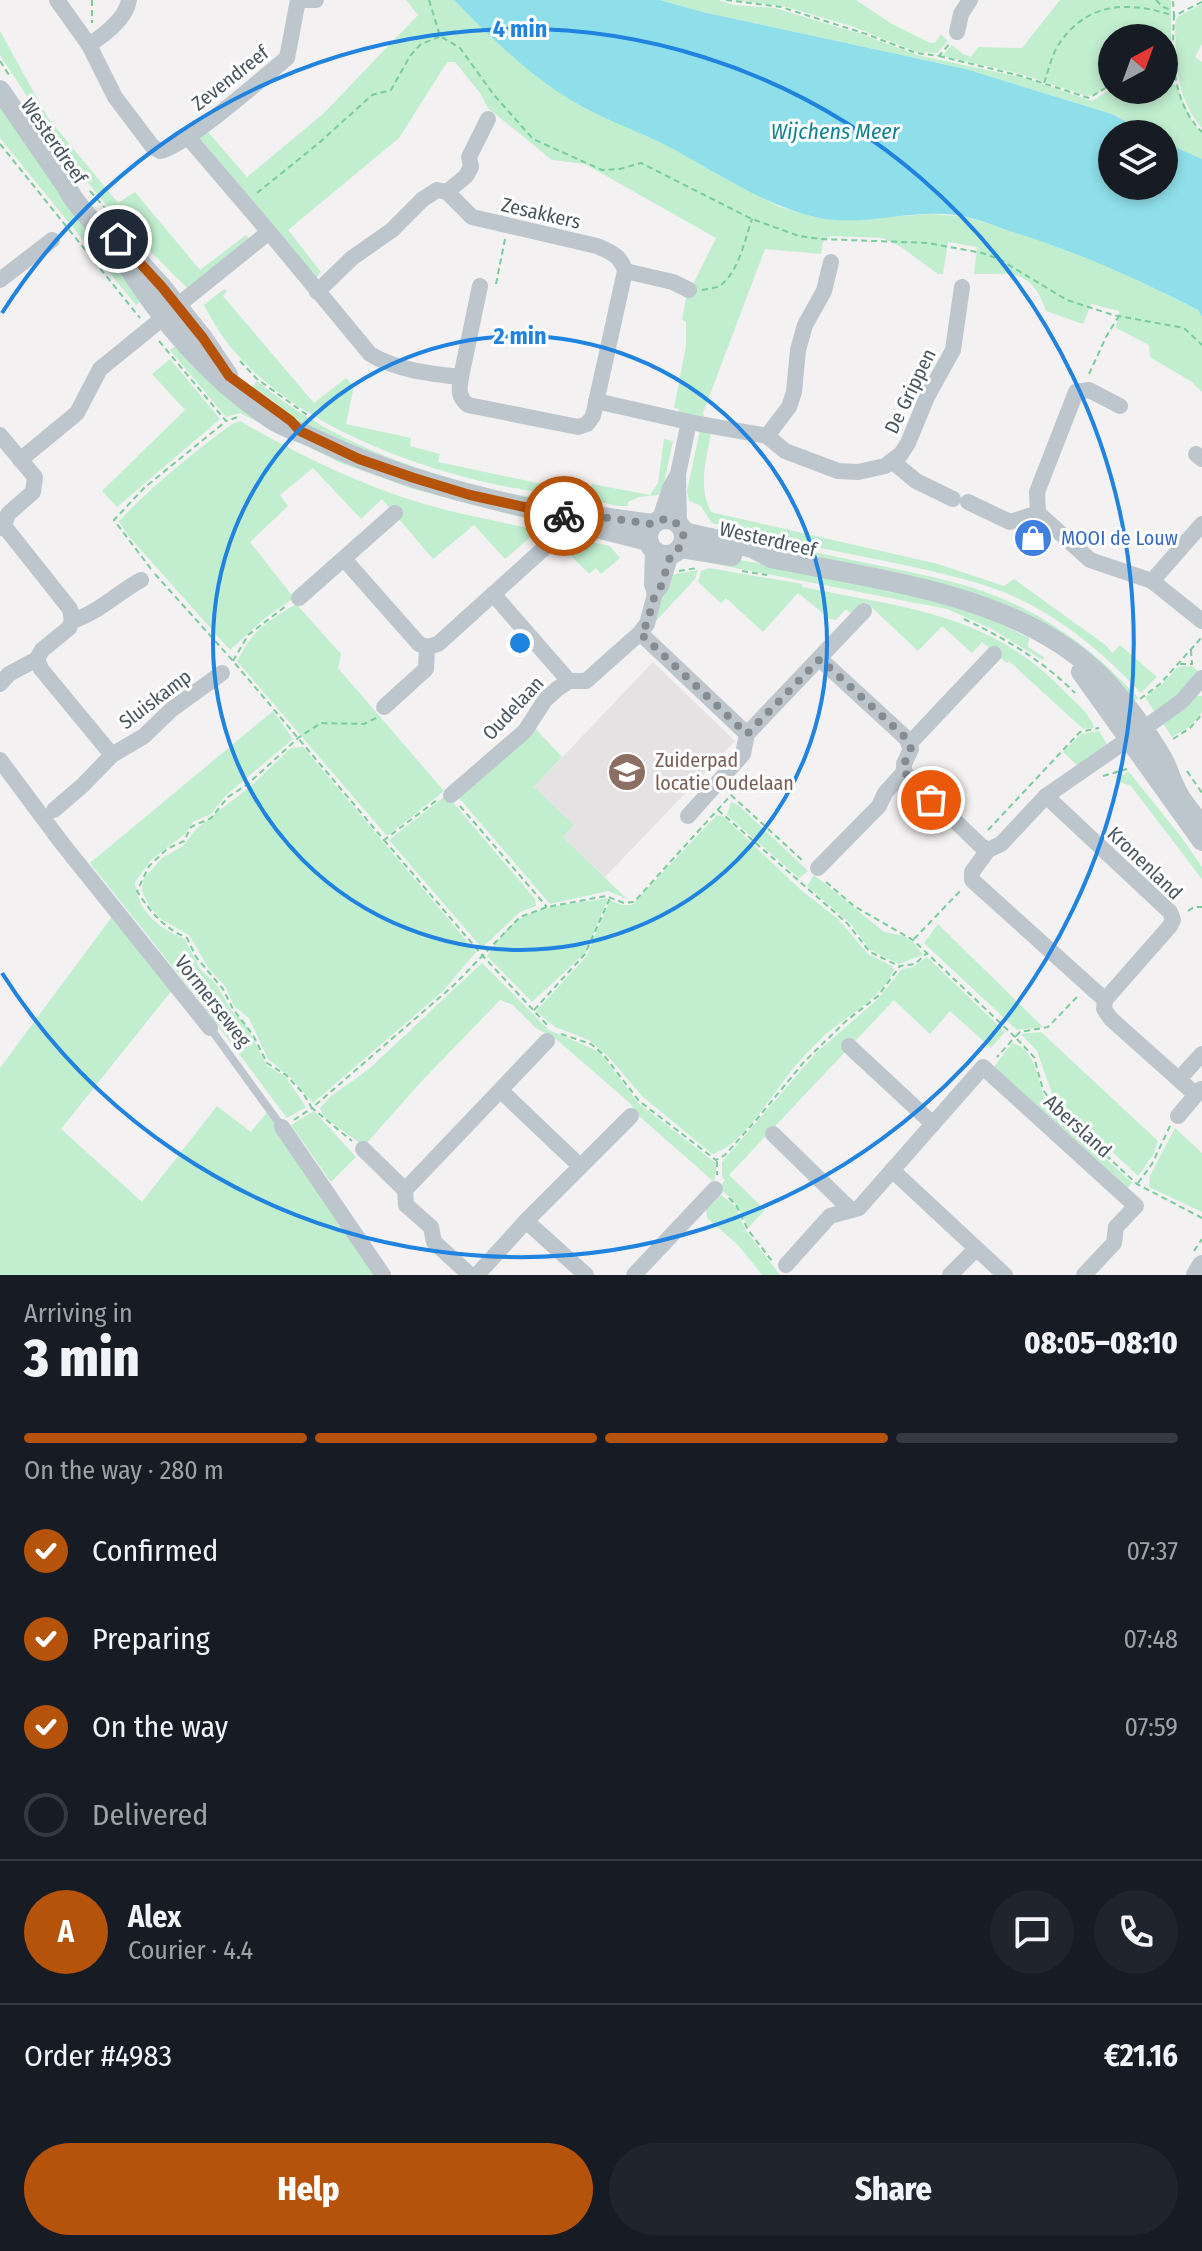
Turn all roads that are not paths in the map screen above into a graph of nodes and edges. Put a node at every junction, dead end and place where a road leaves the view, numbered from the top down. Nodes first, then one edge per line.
1 (57, 0) edge
2 (129, 0) edge
3 (316, 0) edge
4 (970, 0) edge
5 (957, 32) road end
6 (95, 41) junction
7 (4, 82) edge
8 (488, 119) dead end
9 (188, 137) junction
10 (447, 192) junction
11 (269, 232) junction
12 (52, 240) dead end
13 (831, 262) dead end
14 (625, 271) junction
15 (0, 280) edge
16 (962, 287) dead end
17 (479, 290) road end
18 (689, 290) road end
19 (317, 292) junction
20 (163, 318) junction
21 (461, 377) junction
22 (596, 401) junction
23 (1120, 406) dead end
24 (689, 422) junction
25 (0, 435) edge
26 (767, 436) junction
27 (20, 460) junction
28 (892, 461) junction
29 (395, 513) dead end
30 (1038, 513) junction
31 (1202, 524) edge
32 (2, 527) edge
33 (666, 540) junction
34 (552, 541) dead end
35 (344, 559) junction
36 (141, 580) dead end
37 (1152, 581) junction
38 (493, 594) junction
39 (655, 594) junction
40 (299, 598) road end
41 (864, 611) dead end
42 (72, 621) junction
43 (1202, 621) edge
44 (640, 633) junction
45 (427, 647) junction
46 (994, 654) dead end
47 (37, 659) junction
48 (820, 659) junction
49 (227, 667) road end
50 (569, 681) junction
51 (0, 684) edge
52 (1200, 685) edge
53 (384, 707) road end
54 (747, 734) junction
55 (1135, 734) junction
56 (910, 743) junction
57 (112, 755) junction
58 (0, 760) edge
59 (904, 772) junction
60 (451, 795) road end
61 (1046, 796) junction
62 (54, 810) dead end
63 (688, 816) dead end
64 (1202, 826) edge
65 (1202, 841) edge
66 (982, 846) junction
67 (815, 870) road end
68 (1105, 1000) junction
69 (210, 1028) joint
70 (547, 1041) dead end
71 (849, 1046) dead end
72 (1202, 1054) edge
73 (1179, 1079) junction
74 (501, 1091) junction
75 (1199, 1091) edge
76 (631, 1116) dead end
77 (1178, 1116) road end
78 (933, 1124) junction
79 (282, 1127) joint
80 (773, 1134) dead end
81 (363, 1149) road end
82 (580, 1166) junction
83 (892, 1170) junction
84 (405, 1190) junction
85 (719, 1191) road end
86 (851, 1210) junction
87 (526, 1221) junction
88 (976, 1249) junction
89 (1202, 1265) edge
90 (782, 1267) road end
91 (383, 1275) edge
92 (470, 1275) edge
93 (477, 1275) edge
94 (586, 1275) edge
95 (634, 1275) edge
96 (950, 1275) edge
97 (1005, 1275) edge
98 (1084, 1275) edge
99 (1196, 1275) edge

1 - 6 street, Zevendreef
2 - 6 street
3 - 9 street, Zevendreef
4 - 5 street
6 - 9 street, Zevendreef
7 - 20 street, Westerdreef
8 - 10 street
9 - 11 street, Zevendreef
10 - 14 street, Zesakkers
10 - 19 street
11 - 19 street
11 - 20 street
12 - 15 street
13 - 26 street
14 - 18 street, Zesakkers
14 - 22 street
16 - 28 street, De Grippen
17 - 21 street
19 - 21 street
20 - 27 street
20 - 33 street, Westerdreef
21 - 22 street
22 - 24 street
23 - 30 street
24 - 26 street, De Grippen
24 - 33 street
25 - 27 street
26 - 28 street, De Grippen
27 - 32 street
28 - 30 street, De Grippen
29 - 35 street
30 - 37 street
31 - 37 street
32 - 42 street
33 - 39 street, Oudelaan
33 - 39 street, Oudelaan
33 - 55 street, Westerdreef
34 - 38 street
35 - 40 street
35 - 45 street
36 - 42 street
37 - 43 street
38 - 45 street
38 - 50 street, Oudelaan
39 - 44 street, Oudelaan
41 - 48 street
42 - 47 street
44 - 50 street, Oudelaan
44 - 54 street
45 - 53 street
46 - 56 street
47 - 51 street
47 - 57 street, Sluiskamp
48 - 54 street
48 - 56 street
49 - 57 street, Sluiskamp
50 - 60 street, Oudelaan
52 - 55 street
54 - 63 street
55 - 61 street
55 - 64 street, Westerdreef
55 - 65 street, Westerdreef
56 - 59 street
57 - 62 street, Sluiskamp
58 - 69 street, Vormerseweg
59 - 66 street
59 - 67 street
61 - 66 street
61 - 68 street, Kronenland
66 - 68 street
68 - 73 street
69 - 79 lane, Vormerseweg
70 - 74 street
71 - 78 street
72 - 73 street
73 - 75 street
74 - 82 street
74 - 84 street
75 - 77 street
76 - 82 street
78 - 83 street, Abersland
78 - 98 street, Abersland
79 - 91 street, Vormerseweg
80 - 86 street
81 - 84 street
82 - 87 street
83 - 86 street, Abersland
83 - 88 street
84 - 92 street
85 - 95 street
86 - 90 street, Abersland
87 - 93 street
87 - 94 street
88 - 96 street
88 - 97 street
89 - 99 street

